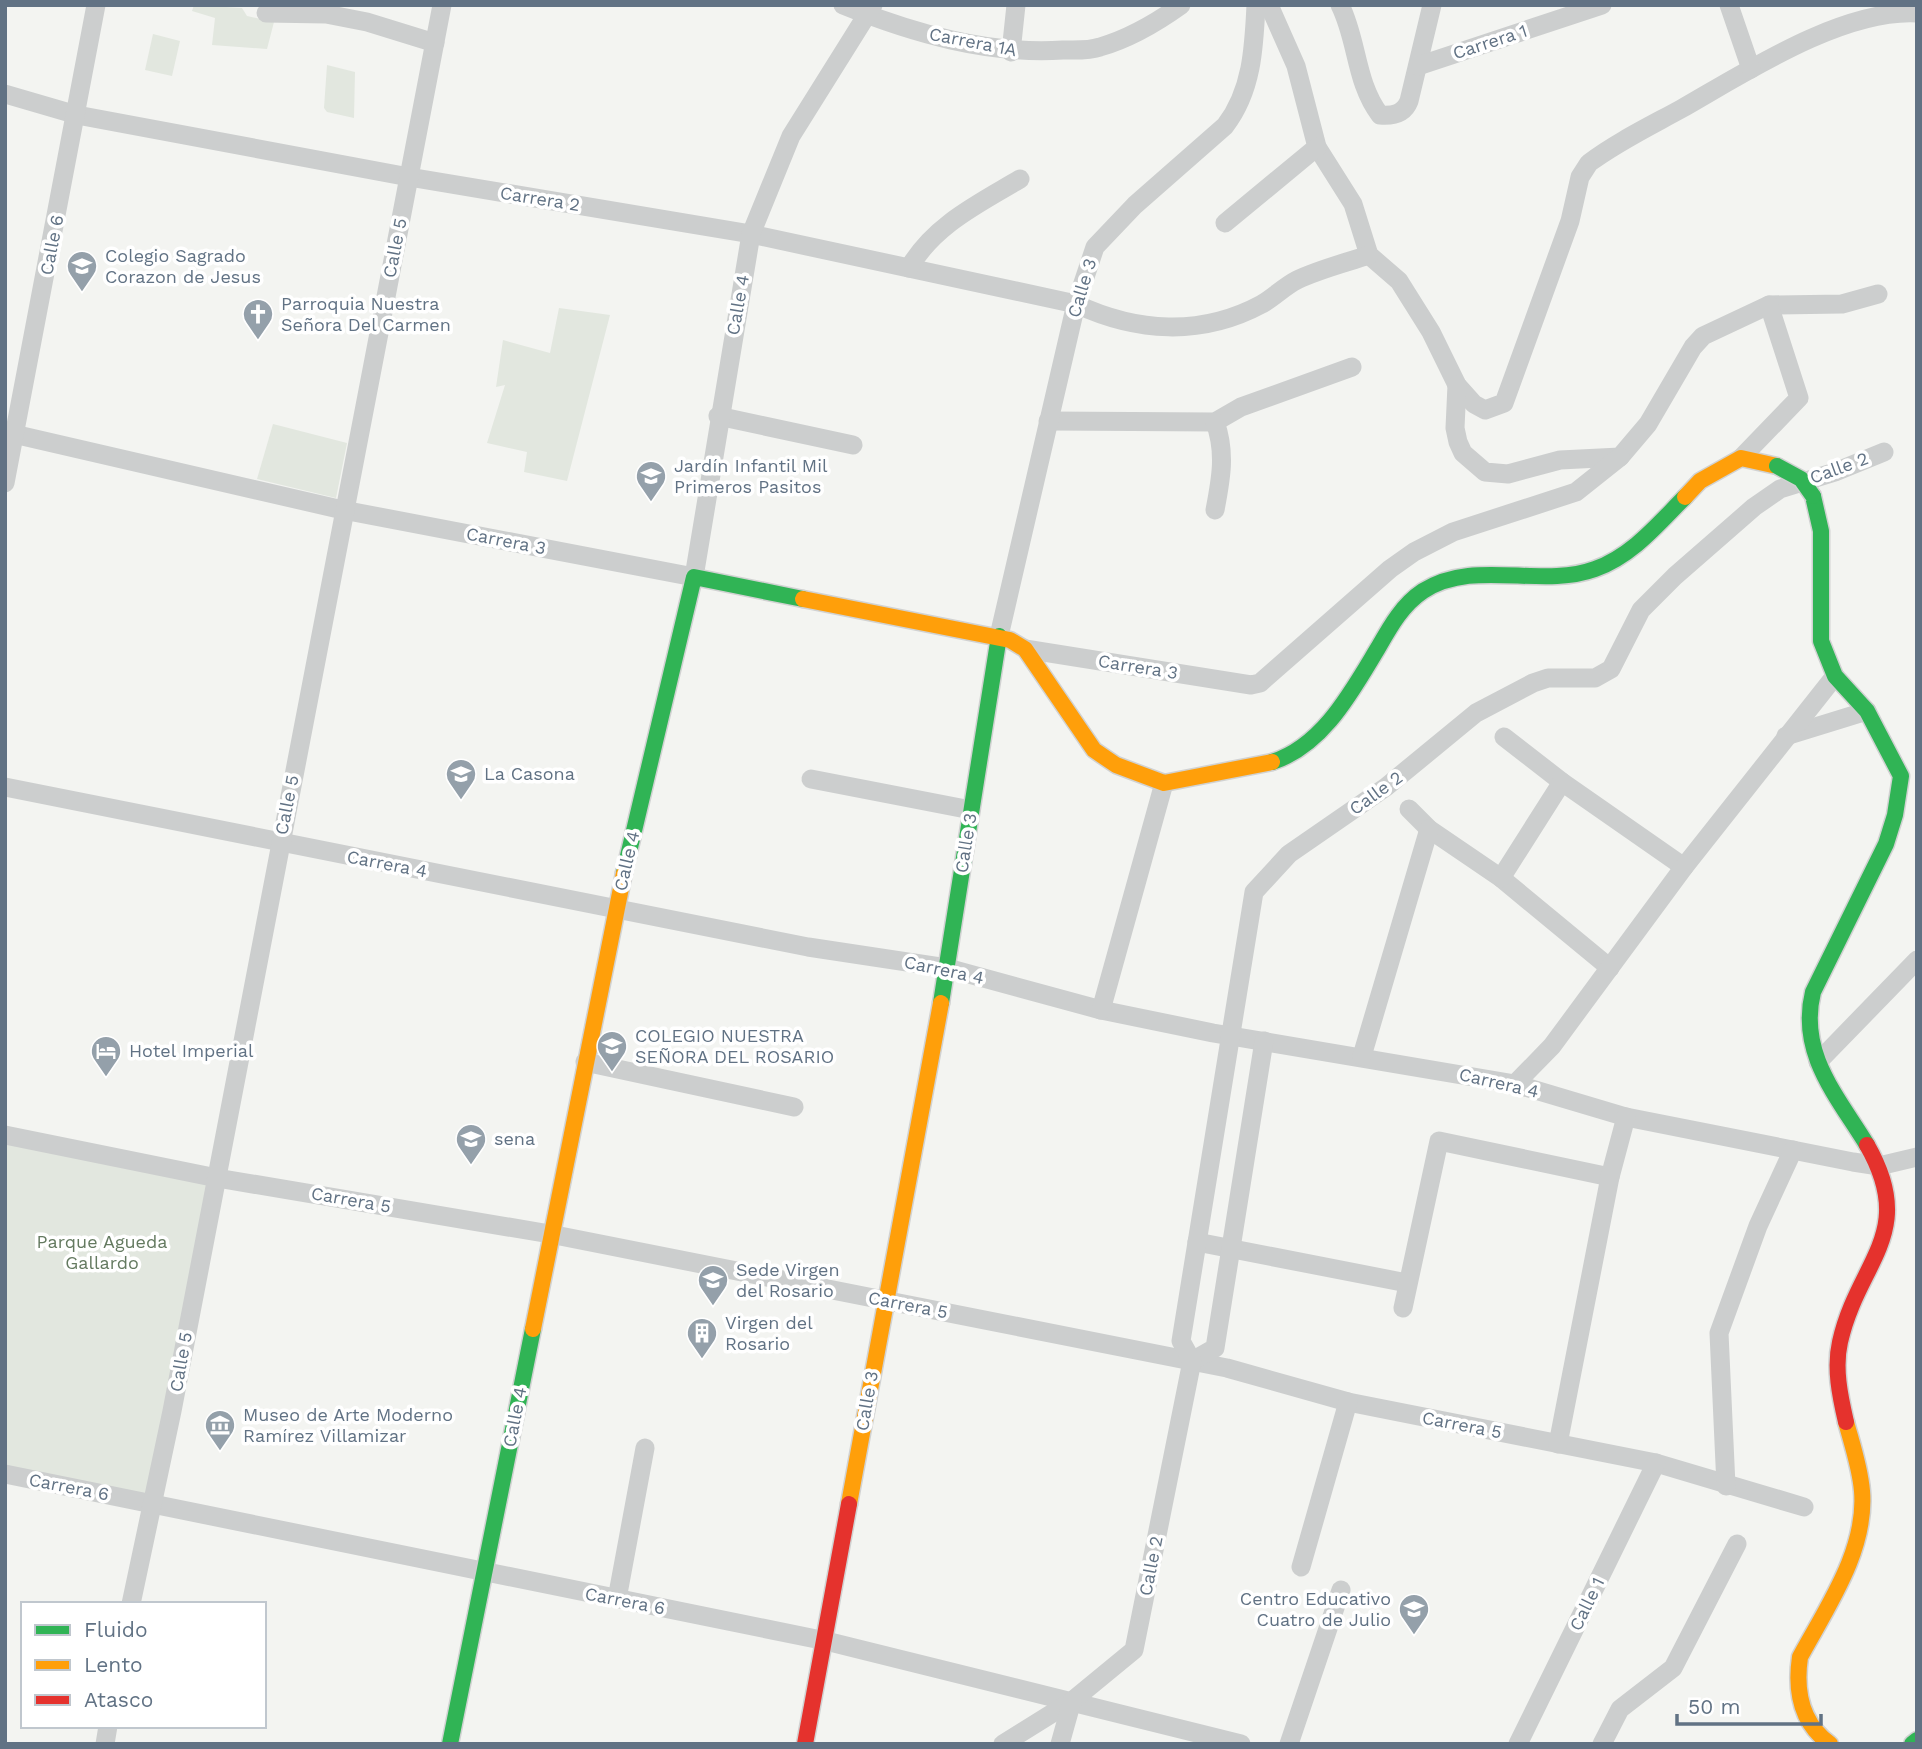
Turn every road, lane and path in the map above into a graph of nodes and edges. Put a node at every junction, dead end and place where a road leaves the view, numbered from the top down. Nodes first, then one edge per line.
1 (96, 5) edge
2 (442, 5) edge
3 (843, 5) edge
4 (1016, 5) edge
5 (1181, 5) edge
6 (1256, 5) edge
7 (1269, 5) edge
8 (1340, 5) edge
9 (1432, 5) edge
10 (1602, 5) edge
11 (1729, 5) edge
12 (871, 11) edge
13 (266, 13) dead end
14 (1917, 13) edge
15 (435, 43) junction
16 (1010, 52) junction
17 (1418, 66) junction
18 (1751, 69) junction
19 (5, 94) edge
20 (77, 115) junction
21 (1317, 147) junction
22 (410, 177) junction
23 (1020, 179) dead end
24 (1224, 223) dead end
25 (751, 234) junction
26 (1369, 255) junction
27 (909, 268) junction
28 (1878, 294) dead end
29 (1076, 304) junction
30 (1769, 305) junction
31 (1352, 367) dead end
32 (1457, 385) junction
33 (718, 416) junction
34 (1048, 421) junction
35 (1215, 422) junction
36 (10, 433) edge
37 (853, 445) dead end
38 (1884, 452) dead end
39 (1620, 457) junction
40 (1741, 458) junction
41 (5, 484) edge
42 (343, 510) junction
43 (1215, 510) dead end
44 (694, 577) junction
45 (999, 636) junction
46 (1025, 649) junction
47 (1835, 676) junction
48 (1867, 711) junction
49 (1785, 736) junction
50 (1504, 737) dead end
51 (1909, 771) edge
52 (811, 779) dead end
53 (1562, 782) junction
54 (1164, 783) junction
55 (5, 787) edge
56 (971, 810) junction
57 (1409, 810) dead end
58 (1429, 829) junction
59 (280, 843) junction
60 (1684, 867) junction
61 (1502, 878) junction
62 (616, 909) junction
63 (1917, 960) edge
64 (947, 968) junction
65 (1610, 968) junction
66 (1101, 1010) junction
67 (1229, 1035) junction
68 (1264, 1041) junction
69 (1362, 1056) junction
70 (585, 1062) junction
71 (1818, 1062) junction
72 (1515, 1084) junction
73 (794, 1107) dead end
74 (1626, 1117) junction
75 (5, 1135) edge
76 (1793, 1150) junction
77 (1917, 1157) edge
78 (1879, 1166) junction
79 (1611, 1177) junction
80 (217, 1178) junction
81 (550, 1234) junction
82 (1197, 1242) junction
83 (1231, 1247) junction
84 (1407, 1283) junction
85 (885, 1300) junction
86 (1404, 1308) dead end
87 (1192, 1361) junction
88 (1348, 1402) junction
89 (1558, 1444) junction
90 (645, 1448) dead end
91 (1656, 1464) junction
92 (5, 1474) edge
93 (1726, 1486) junction
94 (150, 1503) junction
95 (1804, 1507) dead end
96 (1737, 1544) dead end
97 (1301, 1567) dead end
98 (485, 1573) junction
99 (1342, 1590) dead end
100 (617, 1599) junction
101 (131, 1602) edge
102 (826, 1640) junction
103 (1072, 1701) junction
104 (1917, 1740) edge
105 (450, 1744) edge
106 (805, 1744) edge
107 (1003, 1744) edge
108 (1060, 1744) edge
109 (1241, 1744) edge
110 (1289, 1744) edge
111 (1518, 1744) edge
112 (1602, 1744) edge
113 (1830, 1744) edge
114 (1912, 1744) edge

1 - 20 street, Calle 6
2 - 15 street, Calle 5
3 - 12 street, Carrera 1A
4 - 16 street
5 - 16 street, Carrera 1A
6 - 29 street, Calle 3
7 - 21 street
8 - 17 street
9 - 17 street
10 - 17 street, Carrera 1
11 - 18 street
12 - 16 street, Carrera 1A
12 - 25 street, Calle 4
13 - 15 street
14 - 18 street
15 - 22 street, Calle 5
18 - 32 street
19 - 20 street, Carrera 2
20 - 22 street, Carrera 2
20 - 36 street, Calle 6
21 - 24 street
21 - 26 street
22 - 25 street, Carrera 2
22 - 42 street, Calle 5
23 - 27 street
25 - 27 street, Carrera 2
25 - 33 street, Calle 4
26 - 29 street, Carrera 2
26 - 32 street
27 - 29 street, Carrera 2
28 - 30 street
29 - 34 street, Calle 3
30 - 39 street
30 - 40 street
31 - 35 street
32 - 39 street
33 - 37 street
33 - 44 street, Calle 4
34 - 35 street
34 - 45 street, Calle 3
35 - 43 street
36 - 41 street, Calle 6
36 - 42 street, Carrera 3
38 - 67 street, Calle 2
39 - 46 street, Carrera 3
40 - 47 main road, bridge
40 - 54 main road
42 - 44 street, Carrera 3
42 - 59 street, Calle 5
44 - 45 main road, Carrera 3
44 - 62 main road, Calle 4
45 - 46 main road, Carrera 3
45 - 56 main road, Calle 3
46 - 54 main road
47 - 48 main road
47 - 49 street
48 - 49 street
48 - 51 main road
49 - 60 street
50 - 53 street
51 - 71 main road
52 - 56 street
53 - 60 street
53 - 61 street
54 - 66 street
55 - 59 street, Carrera 4
56 - 64 main road, Calle 3
57 - 58 street
58 - 61 street
58 - 69 street
59 - 62 street, Carrera 4
59 - 80 street, Calle 5
60 - 65 street
61 - 65 street
62 - 64 street, Carrera 4
62 - 70 main road, Calle 4
63 - 71 street
64 - 66 street, Carrera 4
64 - 85 main road, Calle 3
65 - 72 street
66 - 67 street, Carrera 4
67 - 68 street, Carrera 4
67 - 82 street, Calle 2
68 - 69 street, Carrera 4
68 - 83 street
69 - 72 street, Carrera 4
70 - 73 street
70 - 81 main road, Calle 4
71 - 78 main road
72 - 74 street, Carrera 4
74 - 76 street, Carrera 4
74 - 79 street
75 - 80 street, Carrera 5
76 - 78 street, Carrera 4
76 - 93 street
77 - 78 street
78 - 113 main road
79 - 84 street
79 - 89 street
80 - 81 street, Carrera 5
80 - 94 street, Calle 5
81 - 85 street, Carrera 5
81 - 98 main road, Calle 4
82 - 83 street
82 - 87 street, Calle 2
83 - 84 street
83 - 87 street
84 - 86 street
85 - 87 street, Carrera 5
85 - 102 main road, Calle 3
87 - 88 street, Carrera 5
87 - 103 street, Calle 2
88 - 89 street, Carrera 5
88 - 97 street
89 - 91 street, Carrera 5
90 - 100 street
91 - 93 street, Carrera 5
91 - 111 street, Calle 1
92 - 94 street, Carrera 6
93 - 95 street, Carrera 5
94 - 98 street, Carrera 6
94 - 101 street, Calle 5
96 - 112 street
98 - 100 street, Carrera 6
98 - 105 main road, Calle 4
99 - 110 street
100 - 102 street, Carrera 6
102 - 103 street, Carrera 6
102 - 106 main road, Calle 3
103 - 107 street, Calle 2
103 - 108 street
103 - 109 street, Carrera 6
104 - 114 main road

